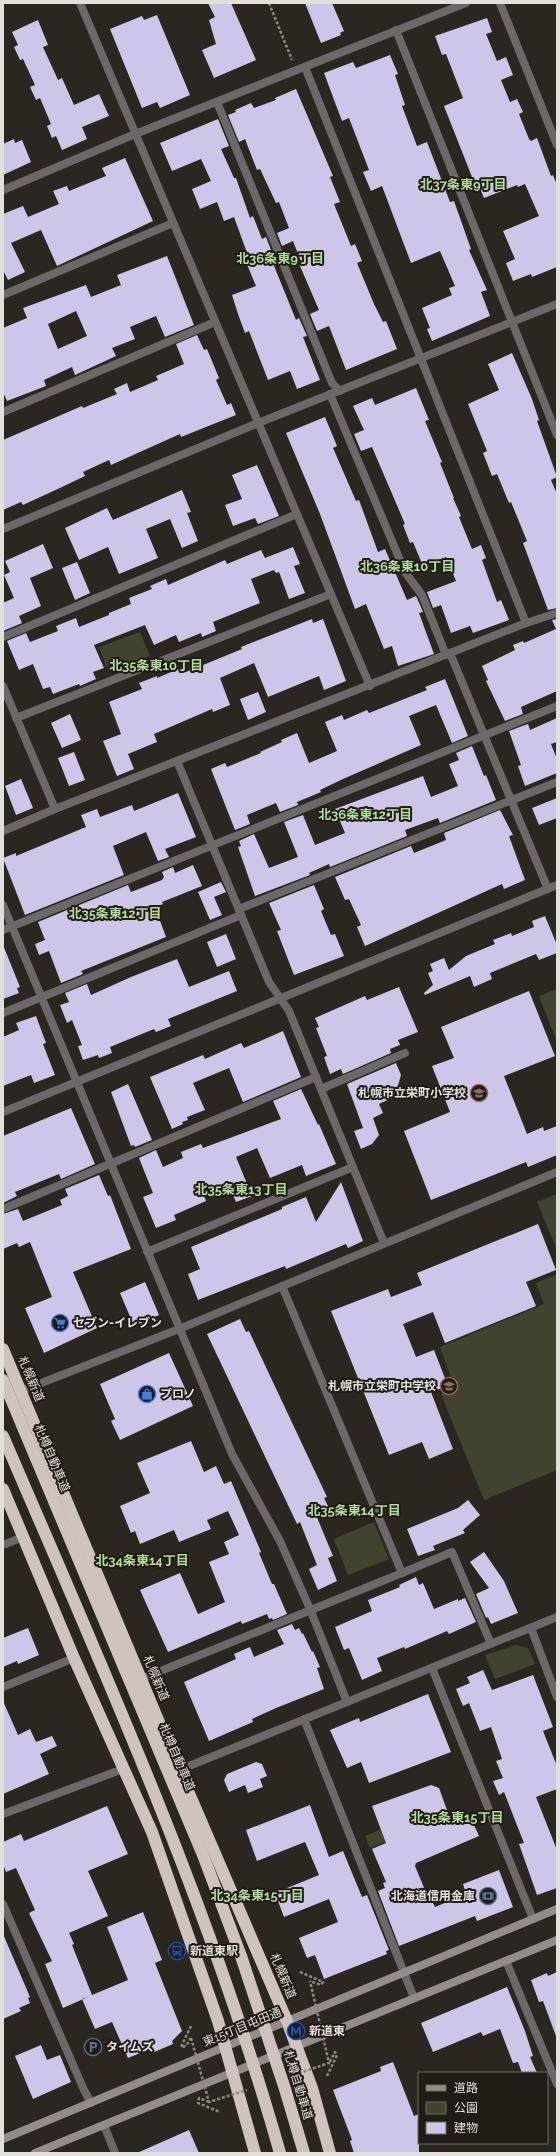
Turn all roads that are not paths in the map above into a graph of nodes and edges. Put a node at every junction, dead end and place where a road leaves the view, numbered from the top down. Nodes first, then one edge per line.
1 (80, 3) edge
2 (466, 3) edge
3 (500, 3) edge
4 (396, 30) junction
5 (305, 66) junction
6 (217, 102) junction
7 (135, 134) junction
8 (557, 145) edge
9 (3, 190) edge
10 (173, 223) junction
11 (3, 295) edge
12 (557, 304) edge
13 (215, 322) junction
14 (512, 322) junction
15 (422, 359) junction
16 (340, 390) junction
17 (330, 394) junction
18 (3, 412) edge
19 (258, 423) junction
20 (557, 435) edge
21 (297, 514) junction
22 (3, 529) edge
23 (331, 594) junction
24 (557, 613) edge
25 (526, 623) junction
26 (3, 637) edge
27 (448, 654) junction
28 (3, 686) edge
29 (370, 686) junction
30 (557, 706) edge
31 (16, 718) junction
32 (484, 736) junction
33 (177, 761) junction
34 (557, 782) edge
35 (511, 800) junction
36 (55, 809) junction
37 (3, 831) edge
38 (212, 846) junction
39 (557, 885) edge
40 (548, 889) junction
41 (3, 905) edge
42 (240, 912) junction
43 (12, 926) junction
44 (3, 930) edge
45 (41, 997) junction
46 (281, 999) junction
47 (3, 1013) edge
48 (405, 1053) dead end
49 (316, 1077) junction
50 (77, 1082) junction
51 (321, 1089) junction
52 (3, 1112) edge
53 (110, 1163) junction
54 (353, 1167) junction
55 (557, 1172) edge
56 (3, 1209) edge
57 (384, 1243) junction
58 (147, 1252) junction
59 (282, 1286) junction
60 (179, 1329) junction
61 (3, 1349) edge
62 (3, 1380) edge
63 (21, 1391) junction
64 (3, 1436) edge
65 (3, 1489) edge
66 (23, 1537) junction
67 (3, 1545) edge
68 (402, 1572) junction
69 (310, 1609) junction
70 (557, 1617) edge
71 (532, 1628) junction
72 (491, 1644) junction
73 (74, 1658) junction
74 (432, 1668) junction
75 (141, 1679) junction
76 (3, 1687) edge
77 (557, 1697) edge
78 (347, 1702) junction
79 (304, 1719) junction
80 (123, 1769) junction
81 (179, 1770) junction
82 (3, 1814) edge
83 (3, 1904) edge
84 (557, 1909) edge
85 (533, 1918) junction
86 (557, 1940) edge
87 (506, 1961) junction
88 (404, 1972) junction
89 (414, 1998) junction
90 (287, 2021) junction
91 (297, 2046) junction
92 (225, 2047) junction
93 (232, 2073) junction
94 (557, 2084) edge
95 (91, 2103) junction
96 (104, 2125) junction
97 (3, 2139) edge
98 (35, 2153) edge
99 (115, 2153) edge
100 (255, 2153) edge
101 (280, 2153) edge
102 (304, 2153) edge
103 (330, 2153) edge

1 - 7 street
2 - 4 street
3 - 8 street
4 - 5 street
4 - 14 street
5 - 6 street
5 - 15 street
6 - 7 street
6 - 16 street
7 - 9 street
7 - 10 street
10 - 11 street
10 - 13 street
12 - 14 street
13 - 18 street
13 - 19 street
14 - 15 street
14 - 20 street
15 - 16 street
15 - 25 street
16 - 17 street
17 - 19 street
17 - 27 street
19 - 21 street
19 - 22 street
21 - 23 street
21 - 26 street
23 - 29 street
23 - 31 street
24 - 25 street
25 - 27 street
27 - 29 street
27 - 32 street
28 - 31 street
29 - 33 street
30 - 32 street
31 - 36 street
32 - 35 street
32 - 38 street
33 - 36 street
33 - 38 street
34 - 35 street
35 - 40 street
35 - 42 street
36 - 37 street
38 - 42 street
38 - 43 street
39 - 40 street
40 - 46 street
41 - 43 street
42 - 45 street
42 - 46 street
43 - 44 street
43 - 45 street
45 - 47 street
45 - 50 street
46 - 49 street
46 - 50 street
48 - 51 street
49 - 51 street
49 - 53 street
50 - 52 street
50 - 53 street
51 - 54 street
53 - 56 street
53 - 58 street
54 - 57 street
54 - 58 street
55 - 57 street
57 - 59 street
58 - 60 street
59 - 60 street
59 - 68 street
60 - 63 street
60 - 69 street
61 - 63 highway, 札幌新道
62 - 102 highway, 札樽自動車道, bridge
63 - 75 highway, 札幌新道
64 - 101 highway, bridge
65 - 66 highway
66 - 67 street
66 - 73 highway
68 - 69 street
68 - 72 street
69 - 75 street
69 - 78 street
70 - 71 street
71 - 72 street
71 - 77 street
72 - 74 street
73 - 76 street
73 - 80 highway
74 - 78 street
74 - 85 street
75 - 81 highway, 札幌新道
78 - 79 street
79 - 81 street
79 - 88 street
80 - 82 street
80 - 92 highway
81 - 90 highway, 札幌新道
83 - 95 street
84 - 85 street, 東15丁目屯田通
85 - 88 street, 東15丁目屯田通
86 - 87 street
87 - 89 street
87 - 94 street
88 - 89 street
88 - 90 street, 東15丁目屯田通
89 - 91 street
90 - 91 highway, 札幌新道
90 - 92 street, 東15丁目屯田通
91 - 93 street
91 - 103 highway, 札幌新道
92 - 93 highway
92 - 95 street, 東15丁目屯田通
93 - 96 street
93 - 100 highway
95 - 97 street, 東15丁目屯田通
96 - 98 street
96 - 99 street

